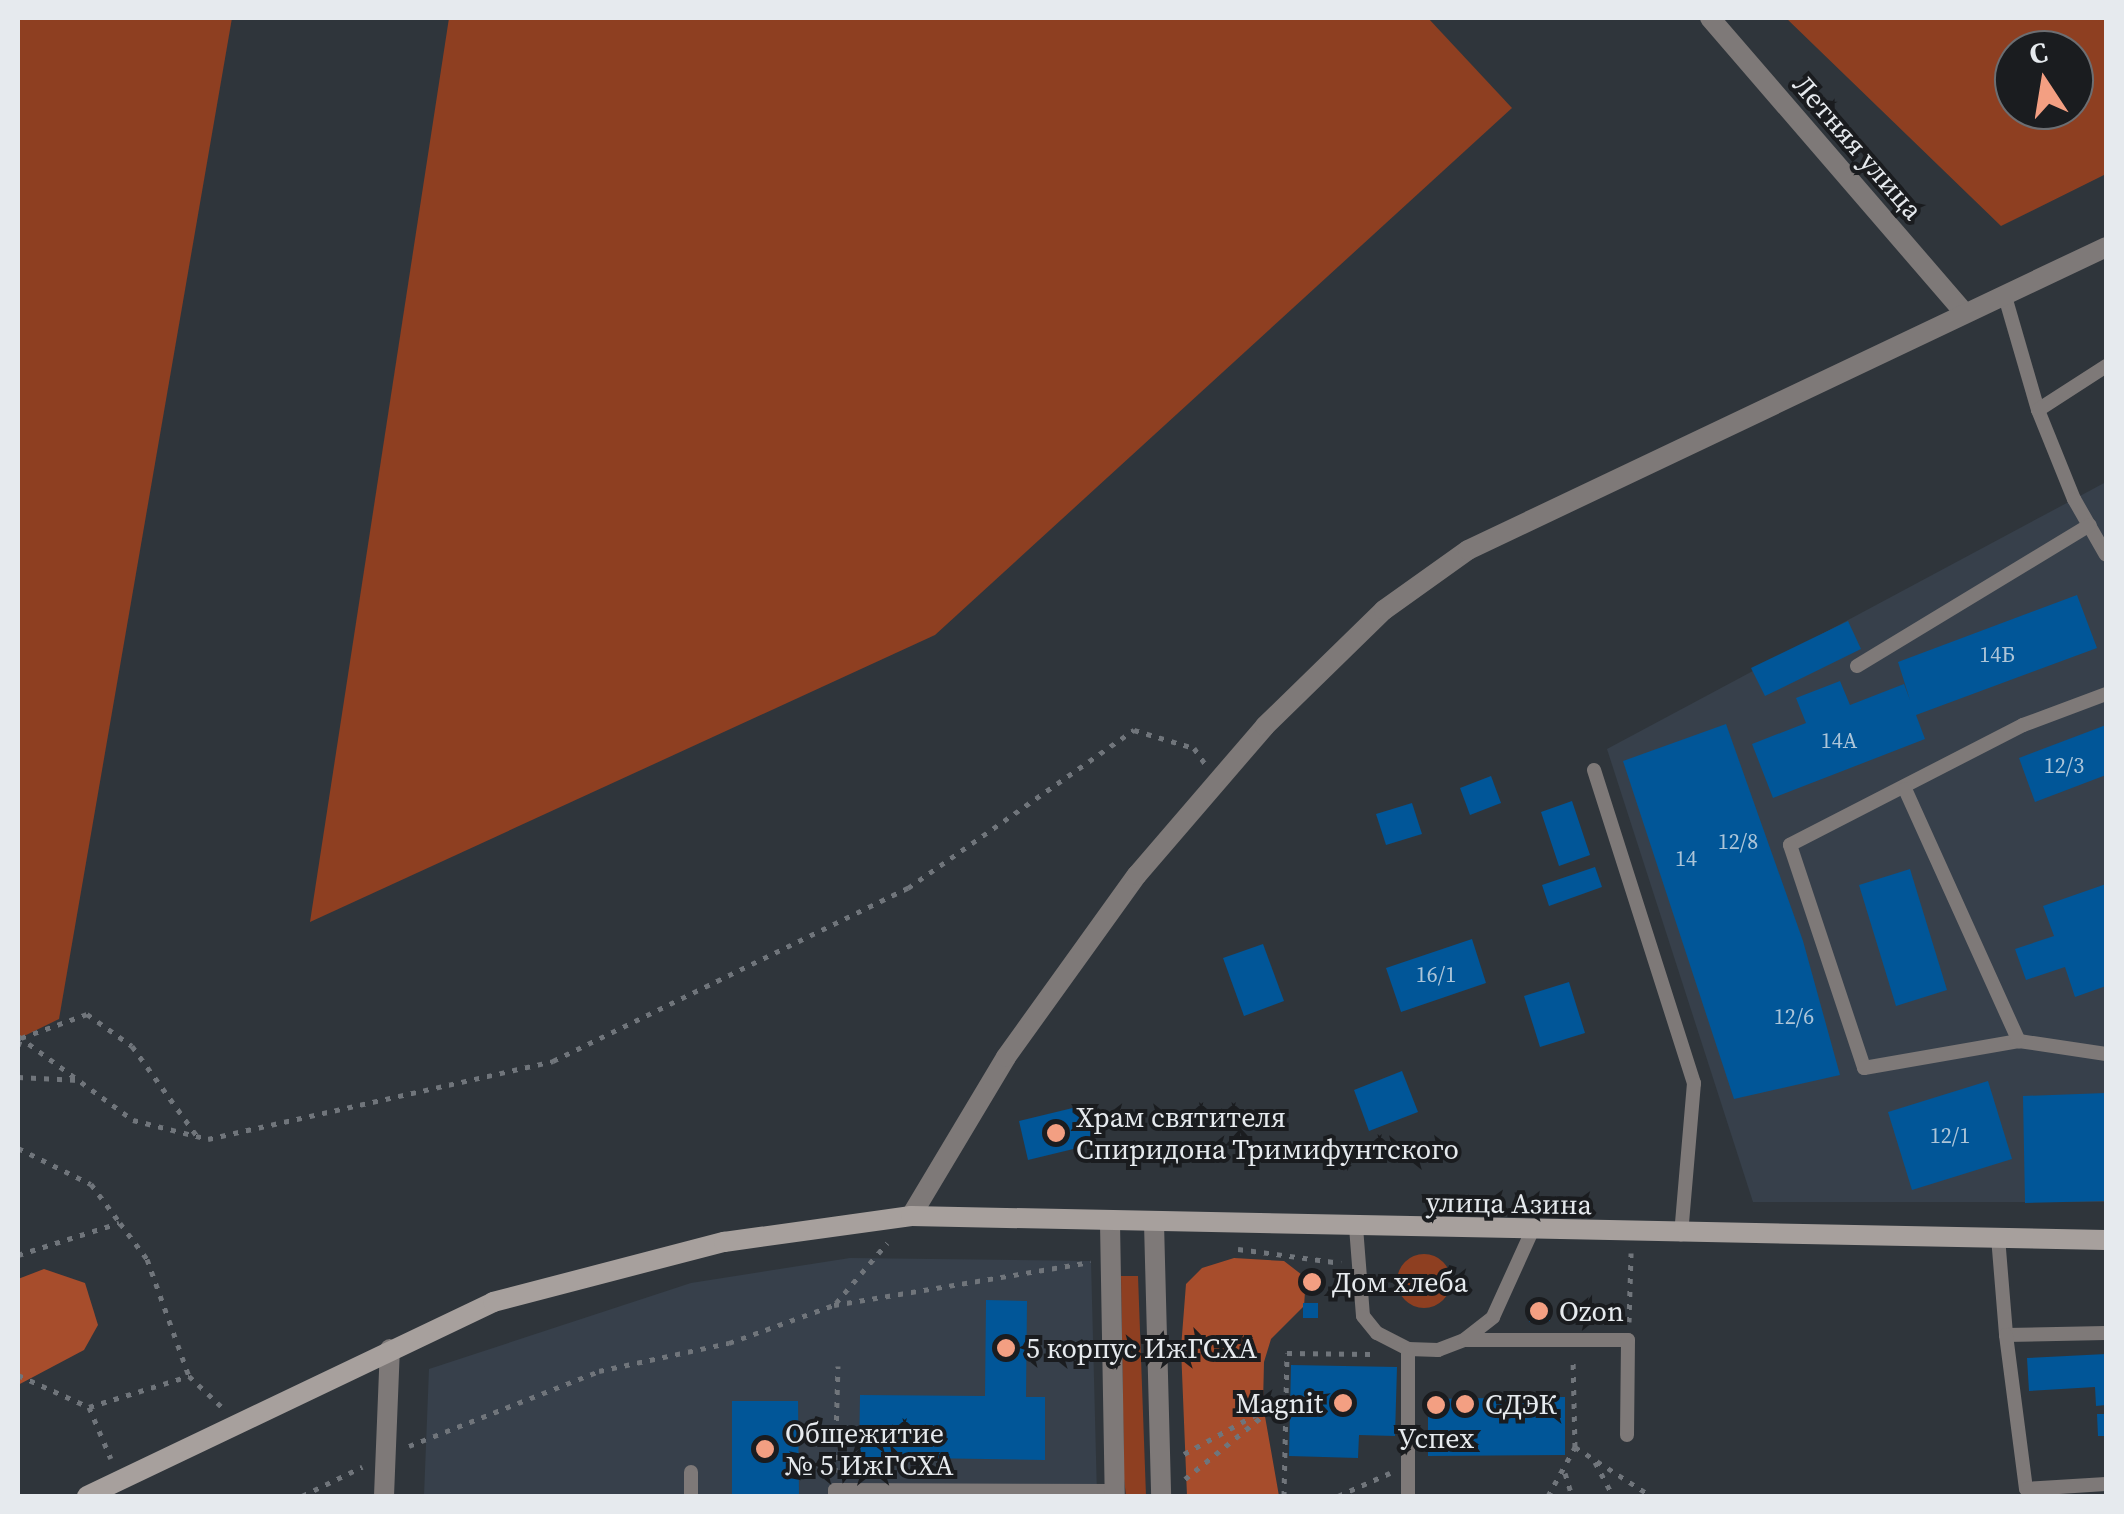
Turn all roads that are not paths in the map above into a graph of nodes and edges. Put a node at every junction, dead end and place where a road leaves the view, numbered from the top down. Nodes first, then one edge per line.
1 (1710, 18) edge
2 (2106, 248) edge
3 (2004, 293) junction
4 (1964, 312) junction
5 (2106, 366) edge
6 (2038, 410) junction
7 (2090, 526) junction
8 (2106, 555) edge
9 (1857, 666) dead end
10 (2106, 694) edge
11 (1594, 770) dead end
12 (1906, 790) junction
13 (2019, 1041) junction
14 (2106, 1054) edge
15 (911, 1216) junction
16 (1110, 1223) junction
17 (1154, 1223) junction
18 (1356, 1227) junction
19 (1532, 1231) junction
20 (1681, 1234) junction
21 (1998, 1237) junction
22 (2106, 1240) edge
23 (2106, 1333) edge
24 (2006, 1335) junction
25 (1464, 1340) junction
26 (390, 1348) junction
27 (1408, 1352) junction
28 (1627, 1435) dead end
29 (691, 1472) dead end
30 (2106, 1484) edge
31 (834, 1493) edge
32 (2034, 1493) edge
33 (1115, 1494) edge
34 (1408, 1495) edge
35 (88, 1496) edge
36 (384, 1496) edge
37 (691, 1496) edge
38 (1161, 1496) edge

1 - 4 street, Летняя улица
2 - 3 street
3 - 4 street
3 - 6 lane
4 - 15 street
5 - 6 lane
6 - 7 lane
7 - 8 lane
7 - 9 lane
10 - 12 lane
11 - 20 lane
12 - 13 lane
12 - 13 lane
13 - 14 lane
15 - 16 street, улица Азина
15 - 26 street, улица Азина
16 - 17 street, улица Азина
16 - 33 street
17 - 18 street, улица Азина
17 - 38 street
18 - 19 street, улица Азина
18 - 27 lane
19 - 20 street, улица Азина
19 - 25 lane
20 - 21 street, улица Азина
21 - 22 street, улица Азина
21 - 24 lane
23 - 24 lane
24 - 32 lane
25 - 27 lane
25 - 28 lane
26 - 35 street, улица Азина
26 - 36 street
27 - 34 lane
29 - 37 lane
30 - 32 lane
31 - 33 lane

